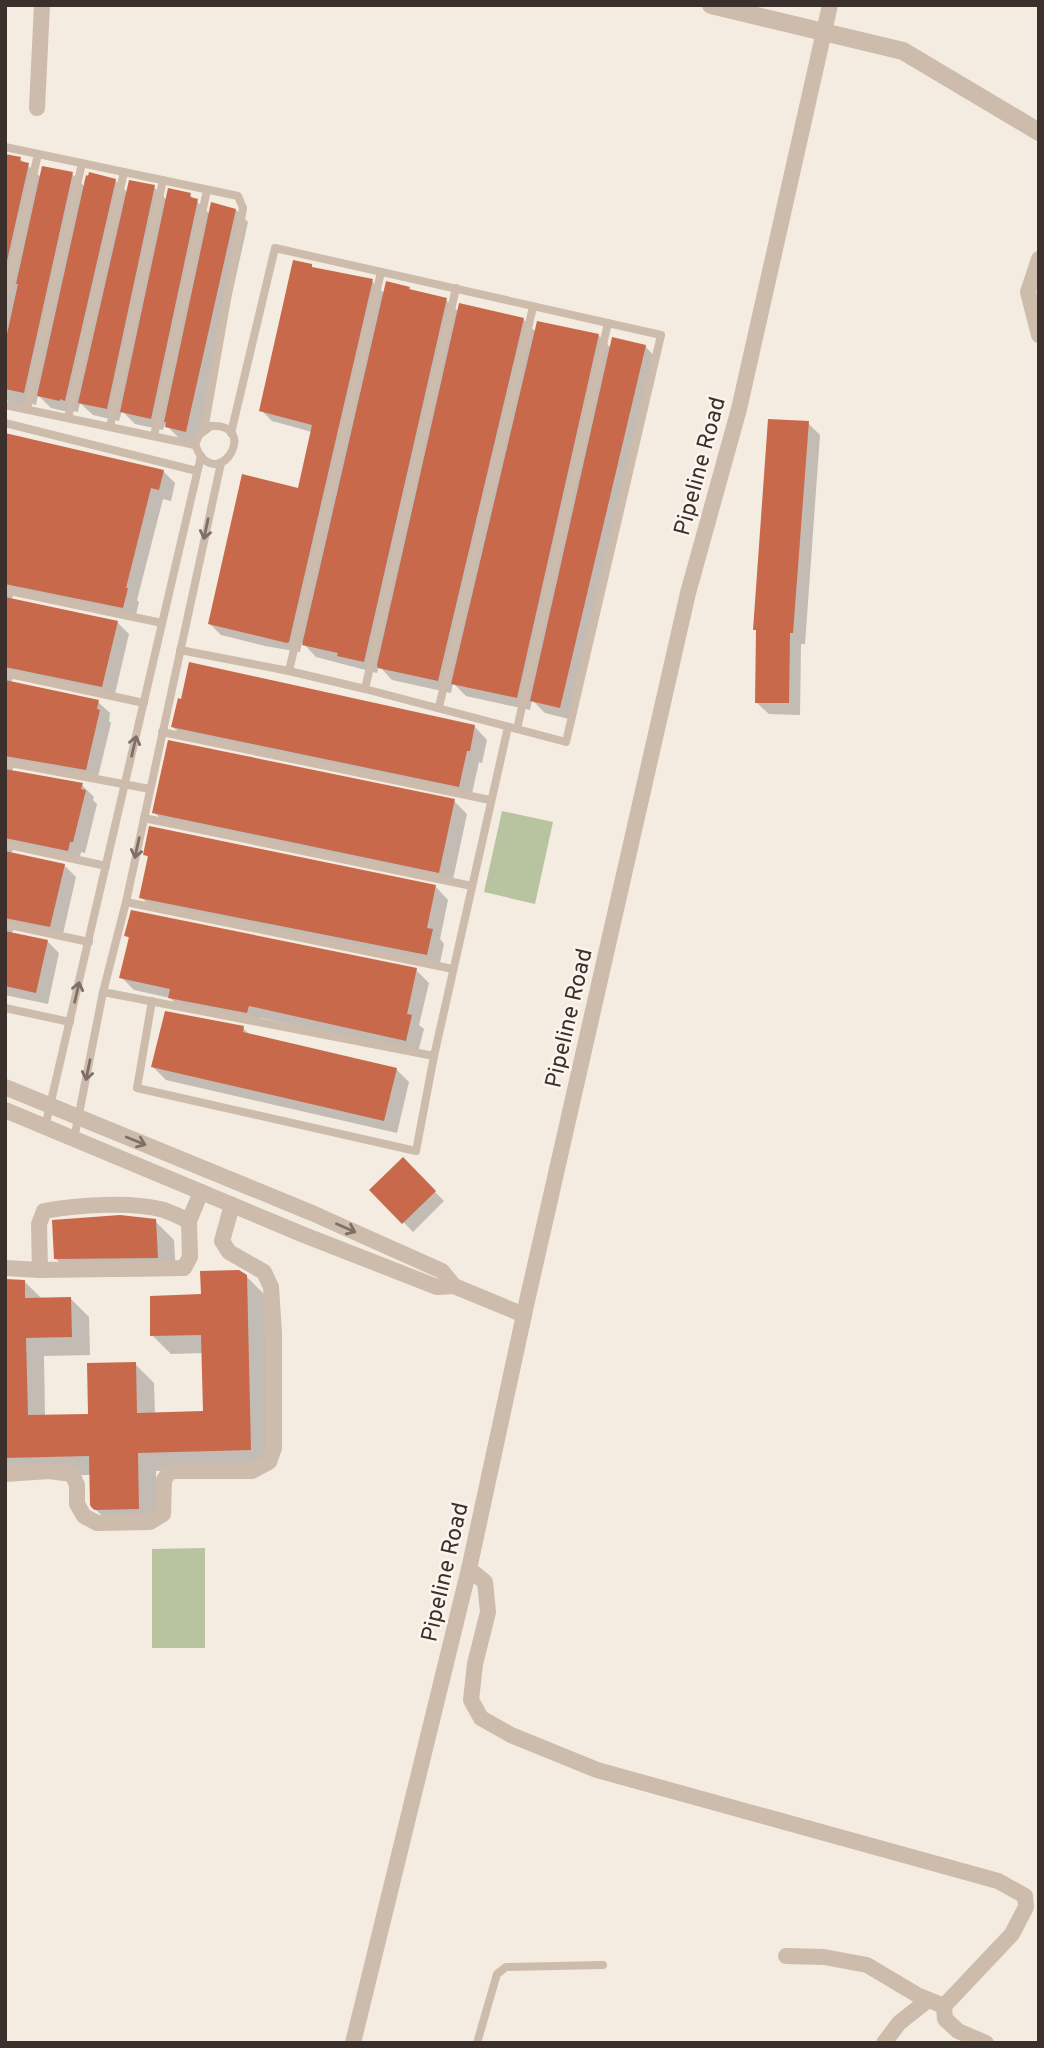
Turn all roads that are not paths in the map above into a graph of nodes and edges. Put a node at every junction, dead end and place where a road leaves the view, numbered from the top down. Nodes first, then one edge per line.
1 (42, 5) edge
2 (711, 5) edge
3 (830, 5) edge
4 (824, 32) junction
5 (37, 108) dead end
6 (1039, 132) edge
7 (5, 147) edge
8 (38, 154) junction
9 (82, 163) junction
10 (124, 172) junction
11 (163, 180) junction
12 (207, 190) junction
13 (1039, 258) edge
14 (381, 272) junction
15 (456, 288) junction
16 (5, 301) edge
17 (533, 307) junction
18 (608, 323) junction
19 (1039, 335) edge
20 (5, 405) edge
21 (27, 409) junction
22 (68, 418) junction
23 (5, 423) edge
24 (110, 427) junction
25 (204, 430) junction
26 (231, 433) junction
27 (154, 436) junction
28 (195, 445) junction
29 (201, 456) junction
30 (221, 463) junction
31 (197, 471) junction
32 (5, 590) edge
33 (162, 623) junction
34 (180, 650) junction
35 (289, 671) junction
36 (5, 673) edge
37 (365, 689) junction
38 (144, 704) junction
39 (439, 707) junction
40 (512, 728) junction
41 (162, 732) junction
42 (5, 762) edge
43 (125, 783) junction
44 (150, 789) junction
45 (491, 800) junction
46 (144, 818) junction
47 (5, 844) edge
48 (106, 866) junction
49 (472, 887) junction
50 (126, 902) junction
51 (5, 924) edge
52 (89, 942) junction
53 (453, 969) junction
54 (103, 992) junction
55 (152, 1001) junction
56 (5, 1008) edge
57 (70, 1022) junction
58 (434, 1056) junction
59 (5, 1087) edge
60 (51, 1106) junction
61 (5, 1110) edge
62 (79, 1117) junction
63 (45, 1127) junction
64 (74, 1139) junction
65 (201, 1192) junction
66 (233, 1205) junction
67 (312, 1213) junction
68 (189, 1221) junction
69 (303, 1235) junction
70 (5, 1268) edge
71 (40, 1270) junction
72 (454, 1286) junction
73 (524, 1315) junction
74 (5, 1474) edge
75 (469, 1569) junction
76 (786, 1956) dead end
77 (603, 1965) dead end
78 (936, 2003) junction
79 (353, 2043) edge
80 (477, 2043) edge
81 (884, 2043) edge
82 (986, 2043) edge

1 - 5 street
2 - 4 street
3 - 4 street, Pipeline Road
4 - 6 street
4 - 73 street, Pipeline Road
7 - 8 lane
8 - 9 lane
8 - 16 lane
9 - 10 lane
9 - 21 lane
10 - 11 lane
10 - 22 lane
11 - 12 lane
11 - 24 lane
12 - 25 lane
12 - 27 lane
13 - 19 street
14 - 15 lane
14 - 26 lane
14 - 35 lane
15 - 17 lane
15 - 37 lane
17 - 18 lane
17 - 39 lane
18 - 40 lane
18 - 40 lane
20 - 21 lane
21 - 22 lane
22 - 24 lane
23 - 31 lane
24 - 27 lane
25 - 26 lane
25 - 28 lane
26 - 30 lane
27 - 28 lane
28 - 29 lane
29 - 30 lane
29 - 31 lane
30 -> 34 lane
31 - 33 lane
32 - 33 lane
33 - 38 lane
34 - 35 lane
34 - 41 lane
35 - 37 lane
36 - 38 lane
37 - 39 lane
43 -> 38 lane
39 - 40 lane
40 - 45 lane
41 - 44 lane
41 - 45 lane
42 - 43 lane
43 - 44 lane
43 - 48 lane
44 - 46 lane
45 - 49 lane
46 - 49 lane
46 -> 50 lane
47 - 48 lane
48 - 52 lane
49 - 53 lane
50 - 53 lane
50 - 54 lane
51 - 52 lane
57 -> 52 lane
53 - 58 lane
54 - 55 lane
54 -> 62 lane
55 - 58 lane
55 - 58 lane
56 - 57 lane
57 - 60 lane
59 - 60 street
60 - 62 street
60 - 63 lane
61 - 63 street
62 - 64 lane
62 -> 67 street
63 - 64 street
64 - 65 street
65 - 66 street
65 - 68 street
66 - 69 street
66 - 74 street
67 - 69 lane
67 -> 72 street
68 - 71 street
68 - 71 street
69 - 72 street
70 - 71 street
72 - 73 street
73 - 75 street, Pipeline Road
75 - 78 street
75 - 79 street, Pipeline Road
76 - 78 street
77 - 80 lane
78 - 81 street
78 - 82 street

